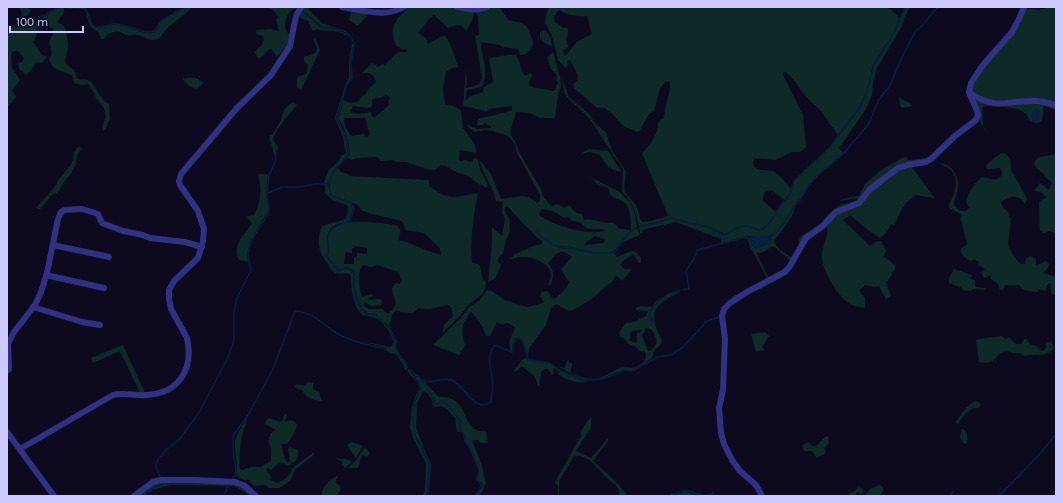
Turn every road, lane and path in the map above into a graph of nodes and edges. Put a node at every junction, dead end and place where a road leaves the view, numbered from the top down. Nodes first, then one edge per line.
1 (302, 7) edge
2 (342, 7) edge
3 (404, 7) edge
4 (458, 7) edge
5 (487, 7) edge
6 (1024, 7) edge
7 (969, 92) junction
8 (1056, 105) edge
9 (53, 245) junction
10 (202, 247) junction
11 (109, 257) dead end
12 (46, 275) junction
13 (104, 288) dead end
14 (33, 307) junction
15 (100, 325) dead end
16 (7, 371) edge
17 (7, 432) edge
18 (20, 449) junction
19 (54, 496) edge
20 (134, 496) edge
21 (256, 496) edge
22 (762, 496) edge

1 - 10 street
2 - 3 street
4 - 5 street
6 - 7 street
7 - 8 street
7 - 22 street
9 - 10 street
9 - 11 street
9 - 12 street
10 - 18 street
12 - 13 street
12 - 14 street
14 - 15 street
14 - 16 street
17 - 18 street
18 - 19 street
20 - 21 street

